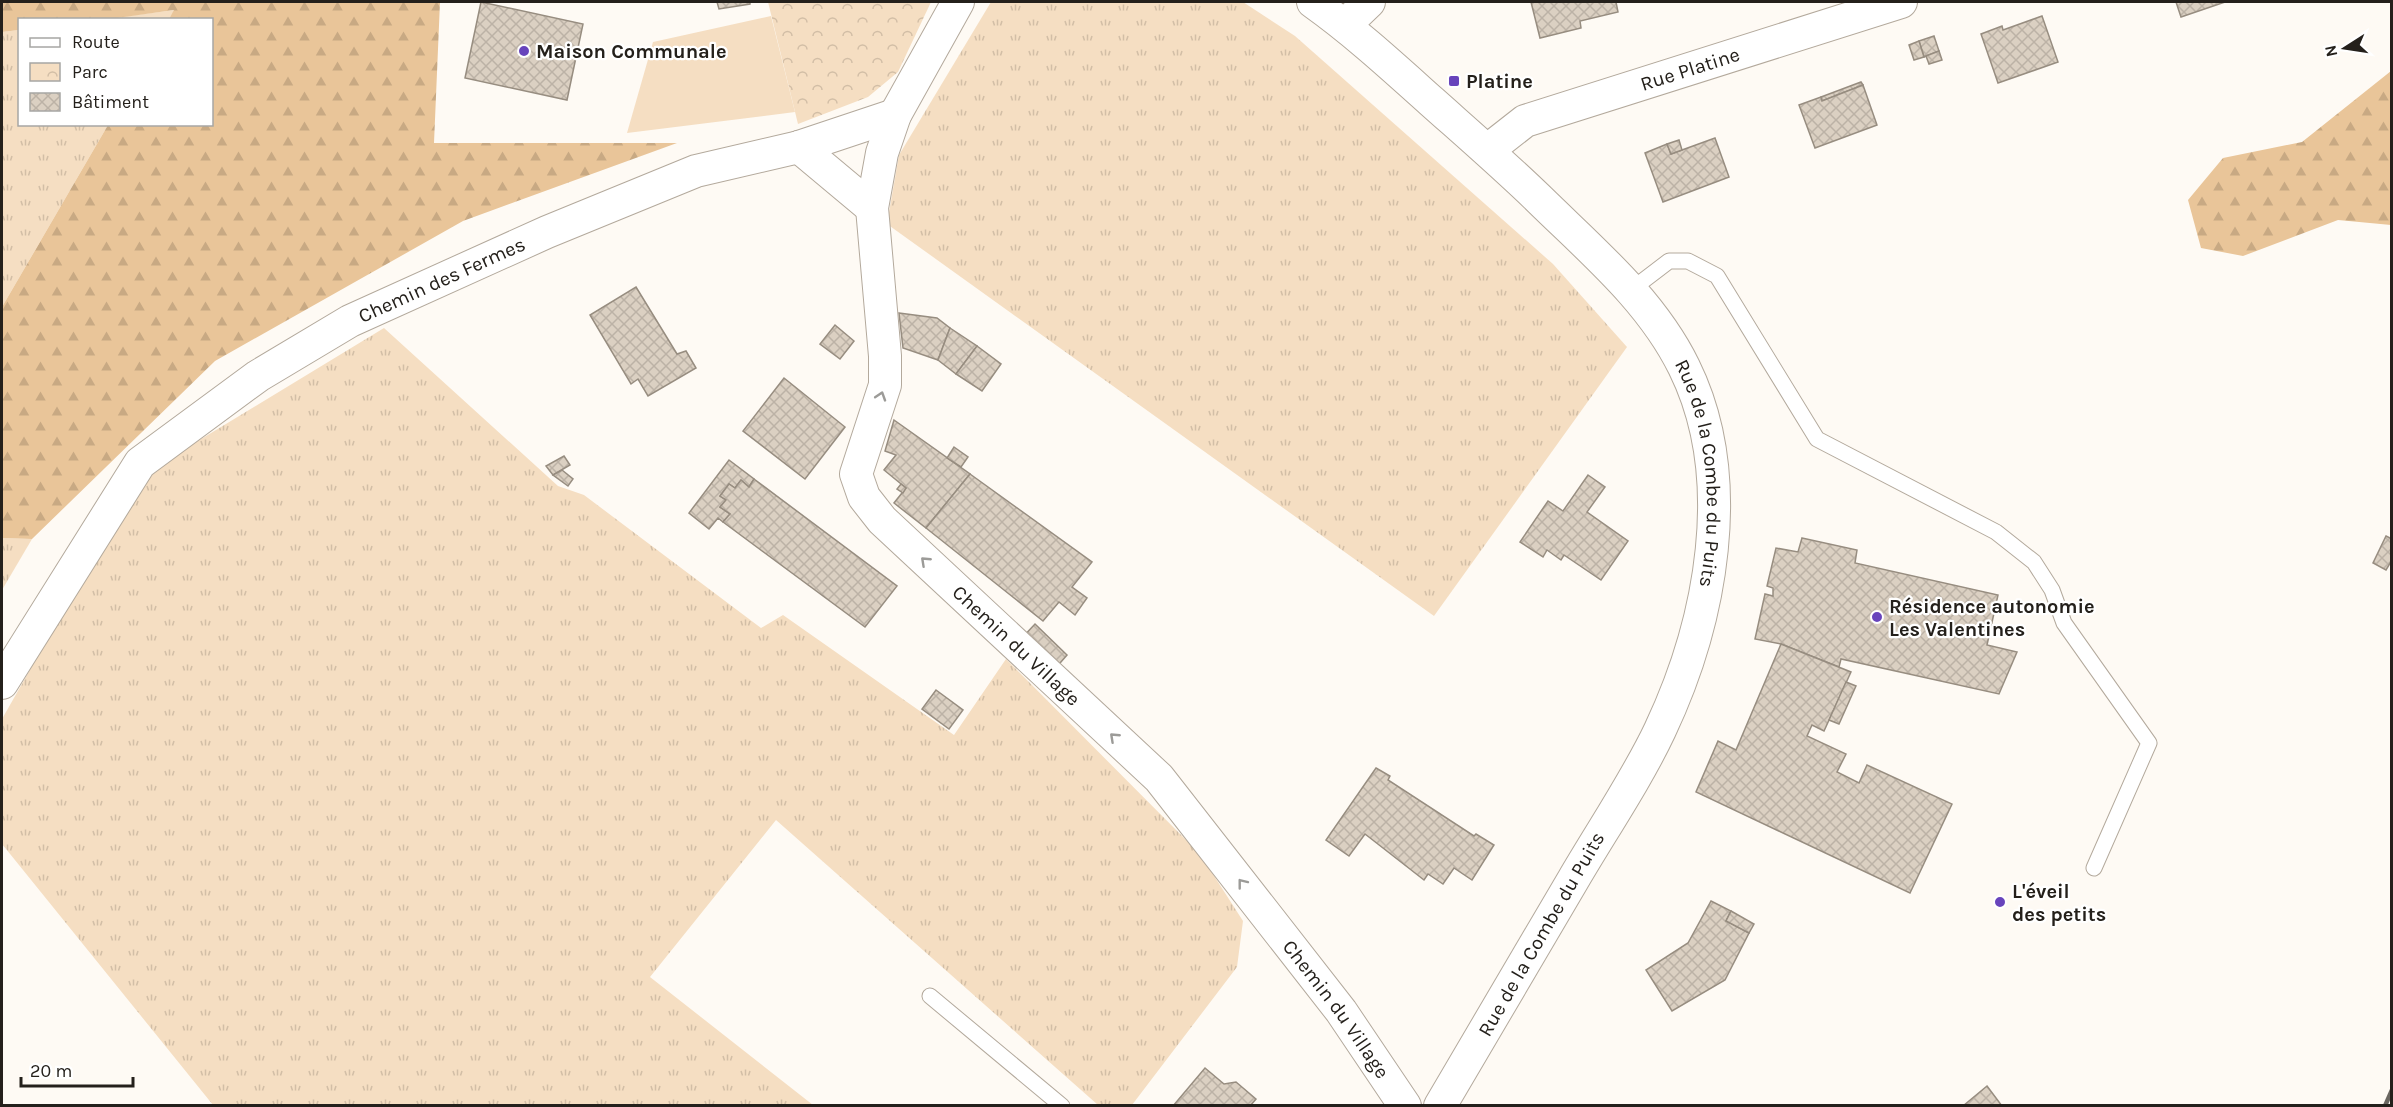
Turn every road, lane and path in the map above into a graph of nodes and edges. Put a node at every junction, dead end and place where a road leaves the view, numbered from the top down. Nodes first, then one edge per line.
1 (958, 2) edge
2 (1313, 2) edge
3 (1369, 2) edge
4 (1901, 2) edge
5 (1346, 25) junction
6 (896, 116) junction
7 (799, 147) junction
8 (1488, 150) junction
9 (872, 208) junction
10 (1631, 290) junction
11 (2, 683) edge
12 (2094, 868) dead end
13 (930, 996) dead end
14 (1062, 1106) edge
15 (1405, 1106) edge
16 (1440, 1106) edge

1 - 6 street
2 - 5 street, Rue de la Combe du Puits
3 - 5 street
4 - 8 street, Rue Platine
5 - 8 street, Rue de la Combe du Puits
6 - 7 street, Chemin des Fermes
6 - 9 street, Chemin du Village
7 - 9 street
7 - 11 street, Chemin des Fermes
8 - 10 street, Rue de la Combe du Puits
15 -> 9 street, Chemin du Village
10 - 12 lane
10 - 16 street, Rue de la Combe du Puits
13 - 14 lane

